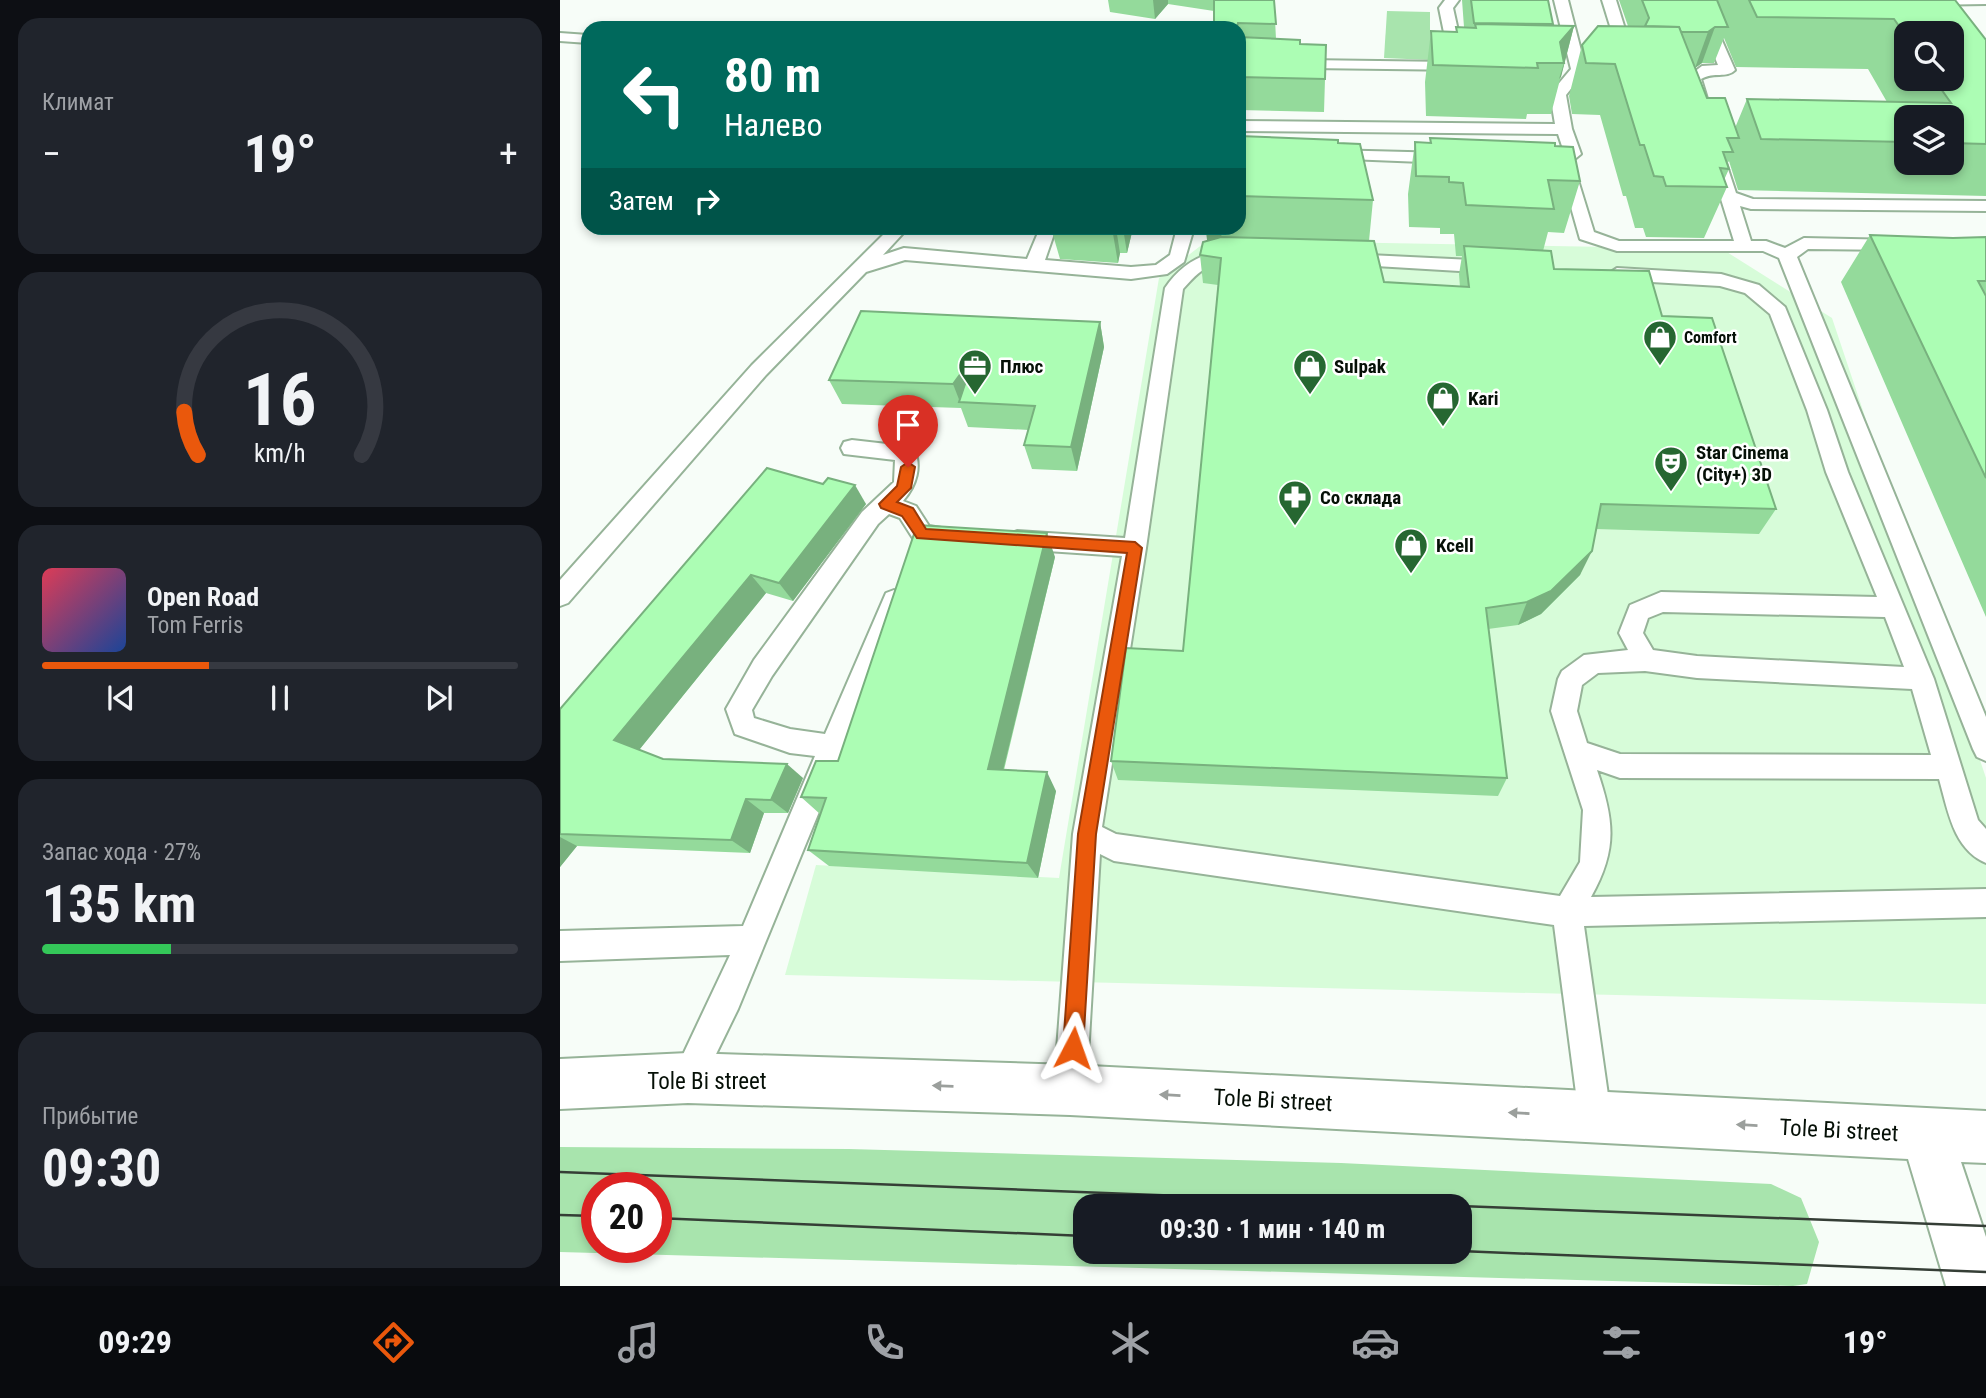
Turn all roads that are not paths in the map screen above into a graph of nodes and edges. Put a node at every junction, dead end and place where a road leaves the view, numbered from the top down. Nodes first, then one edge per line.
1 (1452, 0) edge
2 (1561, 0) edge
3 (1609, 0) edge
4 (1986, 0) edge
5 (1903, 2) edge
6 (1734, 17) dead end
7 (560, 37) edge
8 (581, 39) edge
9 (1246, 62) edge
10 (1612, 67) edge
11 (1705, 117) edge
12 (1246, 126) edge
13 (1564, 129) junction
14 (1713, 144) edge
15 (1309, 154) edge
16 (1462, 158) edge
17 (1531, 160) edge
18 (1564, 160) junction
19 (1728, 196) junction
20 (1986, 206) edge
21 (892, 235) edge
22 (1045, 235) edge
23 (1183, 235) edge
24 (1744, 246) junction
25 (1921, 246) edge
26 (1787, 255) junction
27 (1249, 257) edge
28 (1332, 259) edge
29 (1034, 265) junction
30 (1518, 268) edge
31 (856, 270) junction
32 (1599, 273) edge
33 (852, 448) dead end
34 (886, 504) junction
35 (922, 534) junction
36 (1135, 548) junction
37 (560, 596) edge
38 (1893, 607) junction
39 (1645, 660) junction
40 (1921, 679) junction
41 (832, 747) junction
42 (1986, 749) edge
43 (1577, 751) junction
44 (1946, 767) junction
45 (1087, 834) junction
46 (1986, 849) edge
47 (1986, 903) edge
48 (1567, 912) junction
49 (751, 940) junction
50 (560, 946) edge
51 (688, 1078) junction
52 (560, 1084) edge
53 (1070, 1090) junction
54 (1595, 1116) junction
55 (1927, 1135) junction
56 (1986, 1137) edge
57 (1974, 1286) edge

1 - 9 lane
2 - 13 lane
3 - 10 lane
4 - 5 lane
6 - 11 lane
7 - 8 lane
12 - 13 lane
13 - 18 lane
14 - 19 lane
15 - 16 lane
17 - 18 lane
18 - 24 lane
19 - 20 lane
19 - 24 lane
21 - 31 lane
22 - 29 lane
23 - 29 lane
24 - 26 lane
25 - 26 lane
26 - 42 lane
27 - 36 lane
28 - 30 lane
29 - 31 lane
31 - 37 lane
32 - 38 lane
33 - 34 lane
34 - 35 lane
34 - 41 lane
35 - 36 lane
35 - 41 lane
36 - 45 lane
38 - 39 lane
38 - 40 lane
39 - 40 lane
39 - 43 lane
40 - 44 lane
41 - 49 lane
43 - 44 lane
43 - 48 lane
44 - 46 lane
45 - 48 lane
45 - 53 lane
47 - 48 lane
48 - 54 lane
49 - 50 lane
49 - 51 lane
51 - 52 main road, Tole Bi street
53 -> 51 main road, Tole Bi street
54 -> 53 main road, Tole Bi street
55 -> 54 main road, Tole Bi street
55 - 56 main road, Tole Bi street
55 - 57 main road

